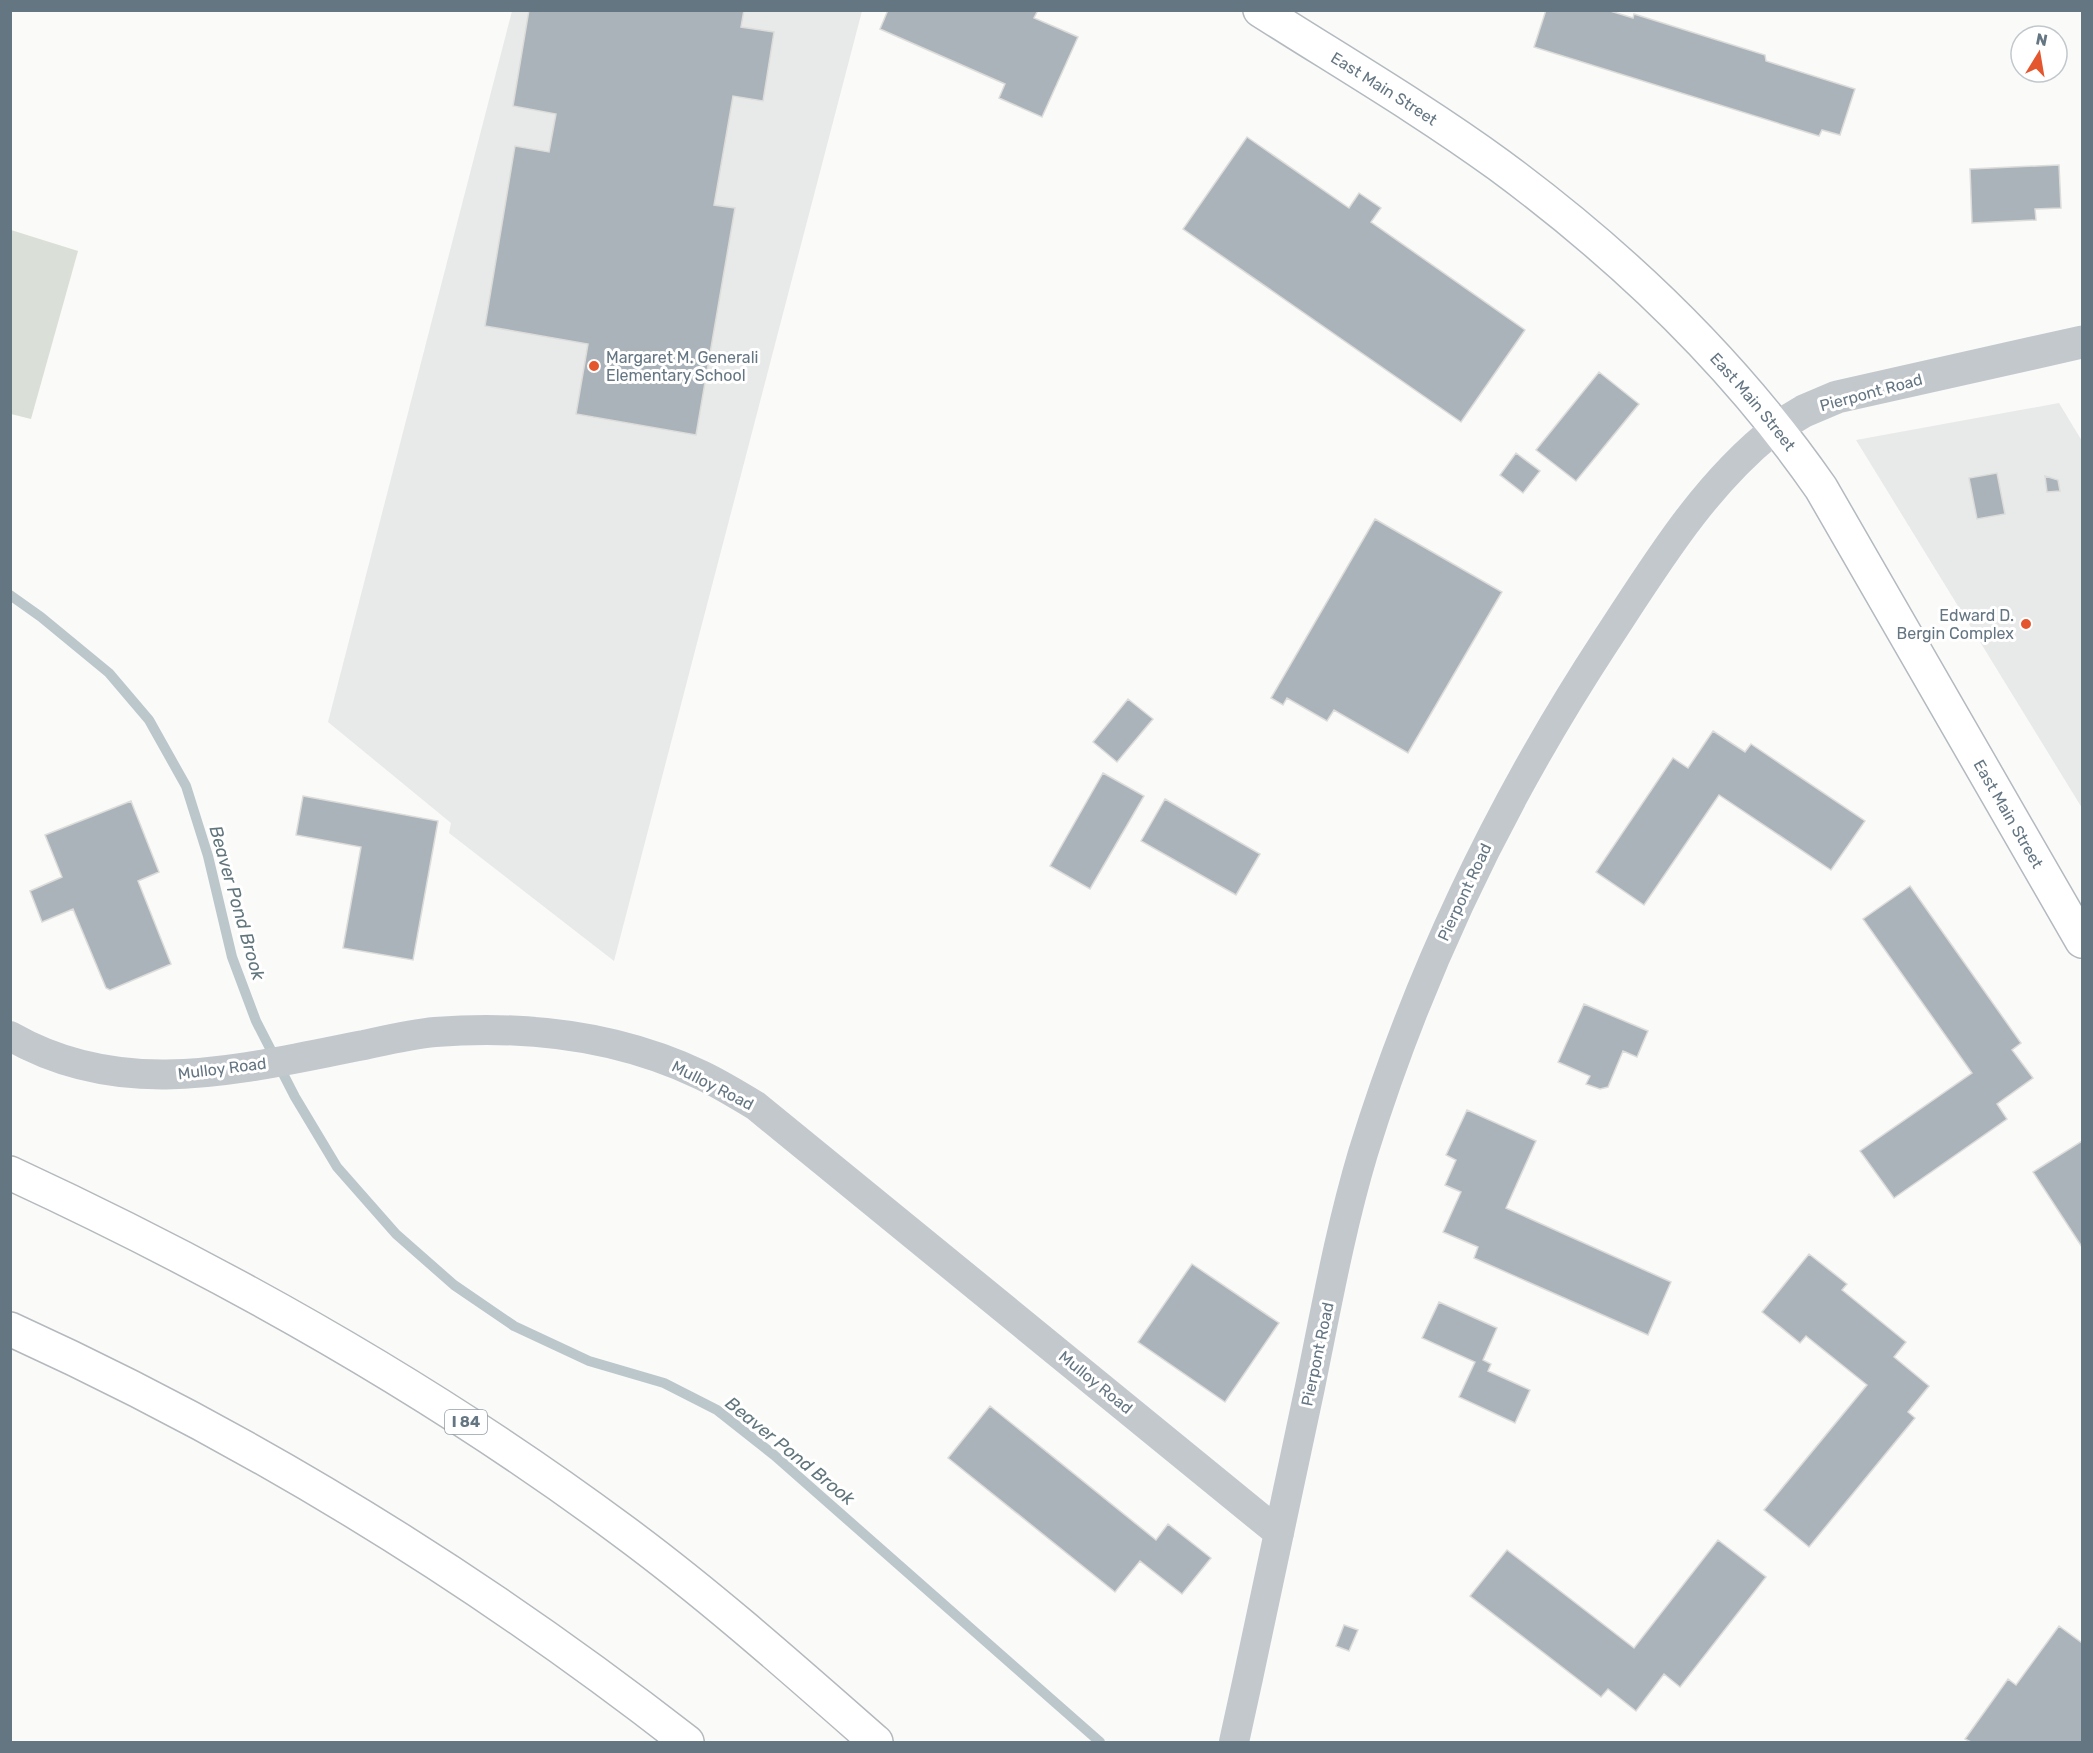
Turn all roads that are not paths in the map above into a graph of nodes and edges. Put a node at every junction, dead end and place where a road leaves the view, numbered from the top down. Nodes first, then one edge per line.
1 (1260, 10) edge
2 (2082, 342) edge
3 (1776, 428) junction
4 (2082, 940) edge
5 (10, 1036) edge
6 (10, 1173) edge
7 (10, 1329) edge
8 (1279, 1533) junction
9 (687, 1743) edge
10 (876, 1743) edge
11 (1234, 1743) edge

1 - 3 main road, East Main Street
2 - 3 street, Pierpont Road
3 - 4 main road, East Main Street
3 - 8 street, Pierpont Road
5 - 8 street, Mulloy Road
6 - 10 main road, I 84
7 - 9 main road
8 - 11 street, Pierpont Road

